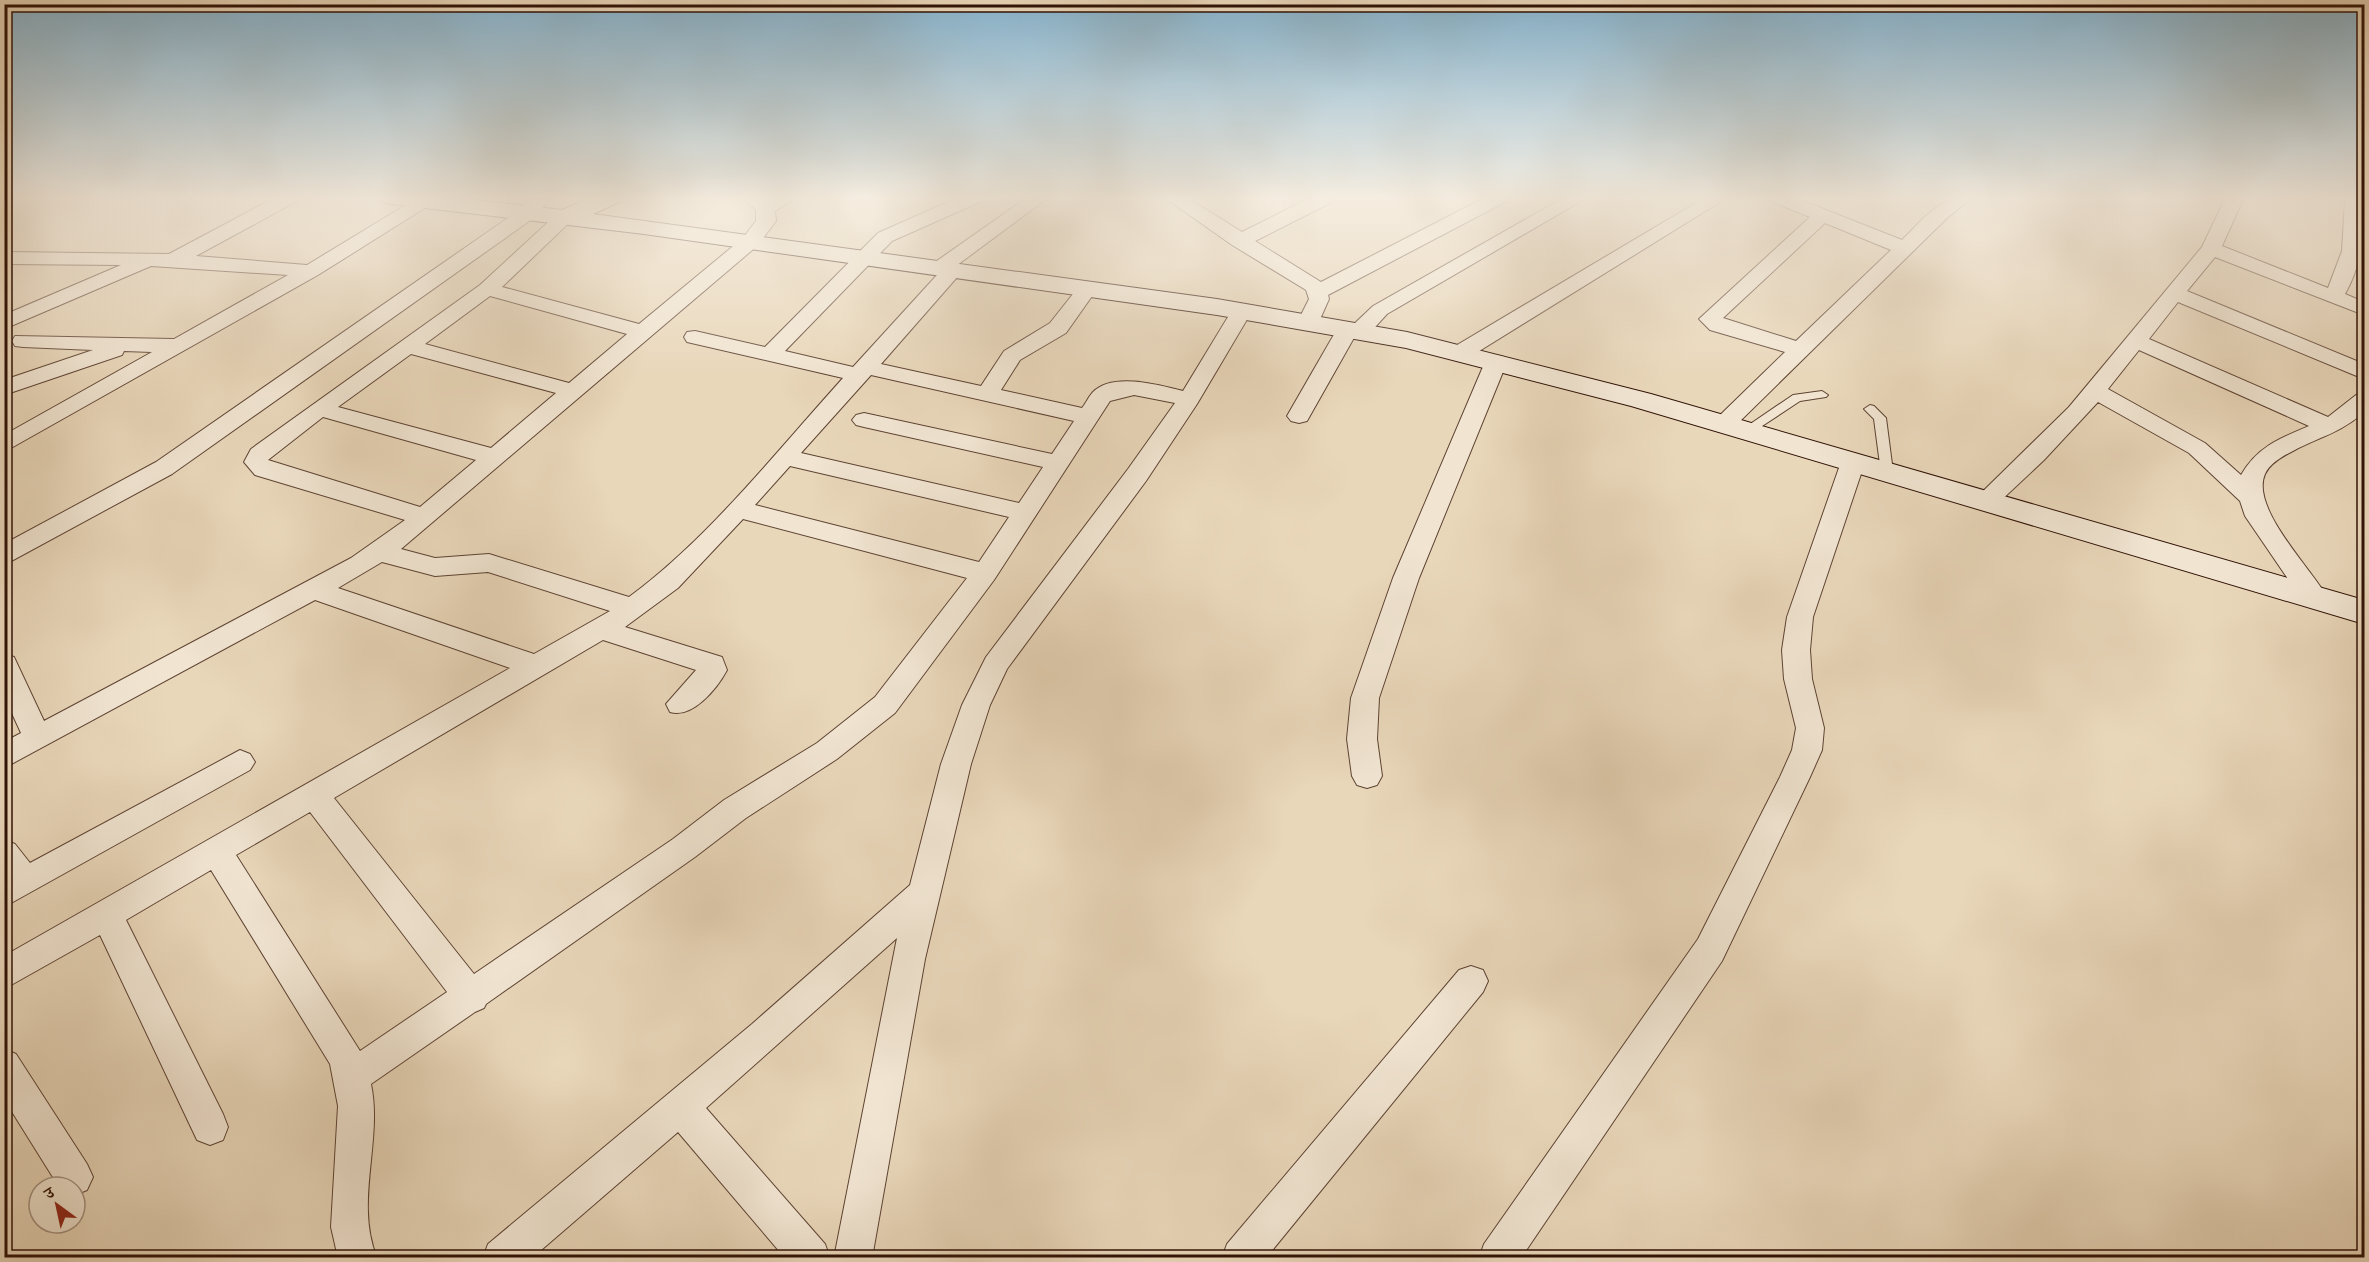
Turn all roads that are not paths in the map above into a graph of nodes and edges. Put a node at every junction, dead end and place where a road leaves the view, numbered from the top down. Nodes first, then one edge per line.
1 (181, 256) edge
2 (336, 256) edge
3 (463, 256) edge
4 (523, 256) edge
5 (733, 256) edge
6 (847, 256) edge
7 (864, 256) edge
8 (963, 256) edge
9 (1262, 256) edge
10 (1387, 256) edge
11 (1475, 256) edge
12 (1617, 256) edge
13 (1779, 256) edge
14 (1899, 256) edge
15 (2205, 256) edge
16 (2229, 256) edge
17 (2352, 256) edge
18 (4, 258) edge
19 (862, 258) junction
20 (152, 260) junction
21 (173, 260) junction
22 (945, 270) junction
23 (311, 271) junction
24 (487, 289) junction
25 (1087, 289) junction
26 (1318, 292) junction
27 (2174, 293) junction
28 (2333, 297) junction
29 (2364, 309) edge
30 (1241, 311) junction
31 (1310, 321) junction
32 (4, 323) edge
33 (1353, 330) junction
34 (642, 332) junction
35 (695, 337) dead end
36 (2134, 340) junction
37 (23, 341) dead end
38 (128, 345) junction
39 (179, 346) junction
40 (408, 346) junction
41 (1802, 350) junction
42 (1460, 353) junction
43 (770, 354) junction
44 (1496, 363) junction
45 (862, 371) junction
46 (2364, 372) edge
47 (4, 388) edge
48 (573, 391) junction
49 (2094, 391) junction
50 (987, 394) junction
51 (1822, 395) dead end
52 (1190, 399) junction
53 (2364, 400) edge
54 (319, 409) junction
55 (1870, 409) dead end
56 (1299, 416) dead end
57 (1089, 417) junction
58 (864, 420) dead end
59 (2333, 425) junction
60 (1735, 428) junction
61 (4, 445) edge
62 (495, 457) junction
63 (785, 457) junction
64 (1853, 462) junction
65 (1058, 463) junction
66 (1887, 472) junction
67 (2248, 495) junction
68 (1986, 500) junction
69 (738, 509) junction
70 (1026, 513) junction
71 (425, 517) junction
72 (378, 552) junction
73 (4, 556) edge
74 (985, 573) junction
75 (312, 589) junction
76 (2314, 597) junction
77 (632, 608) junction
78 (2364, 612) edge
79 (601, 629) junction
80 (4, 664) edge
81 (537, 666) junction
82 (680, 704) dead end
83 (38, 738) junction
84 (4, 756) edge
85 (240, 762) dead end
86 (1367, 776) dead end
87 (314, 794) junction
88 (216, 851) junction
89 (4, 853) edge
90 (15, 887) edge
91 (924, 893) junction
92 (106, 914) junction
93 (4, 974) edge
94 (1471, 981) dead end
95 (472, 997) junction
96 (4, 1066) edge
97 (352, 1077) junction
98 (680, 1106) junction
99 (210, 1127) dead end
100 (73, 1175) edge
101 (358, 1257) edge
102 (502, 1257) edge
103 (811, 1257) edge
104 (853, 1257) edge
105 (1241, 1257) edge
106 (1498, 1257) edge

1 - 21 street
2 - 23 street
3 - 73 street
4 - 24 street
5 - 34 street
6 - 19 main road
7 - 19 street
8 - 22 street
9 - 26 street
10 - 26 street
11 - 33 street
12 - 42 street
13 - 41 street
14 - 41 street
15 - 27 street
16 - 28 street
17 - 28 street
18 - 20 street
19 - 22 main road
19 - 43 street
20 - 21 street
20 - 32 street
21 - 23 street
22 - 25 main road
22 - 45 street
23 - 39 street
24 - 34 street
24 - 40 street
25 - 30 main road
25 - 50 street
26 - 31 street
27 - 36 street
27 - 46 street
28 - 29 street
30 - 31 main road
30 - 52 street
31 - 33 main road
33 - 42 main road
33 - 56 street
34 - 48 street
35 - 43 street
36 - 49 street
36 - 59 street
37 - 38 street
38 - 39 street
38 - 47 street
39 - 61 street
40 - 48 street
40 - 54 street
41 - 60 street
42 - 44 main road
43 - 45 street
44 - 60 main road
44 - 86 street
45 - 50 street
45 - 63 street
48 - 62 street
49 - 67 street
49 - 68 street
50 - 57 street
51 - 60 lane
52 - 57 street
52 - 91 street
53 - 59 street
54 - 62 street
54 - 71 street
55 - 66 lane
57 - 65 street
58 - 65 street
59 - 67 street
60 - 64 main road
62 - 71 street
63 - 69 street
63 - 70 street
64 - 66 main road
64 - 106 street
65 - 70 street
66 - 68 main road
67 - 76 street
68 - 76 main road
69 - 74 street
69 - 77 street
70 - 74 street
71 - 72 street
72 - 75 street
72 - 77 street
74 - 95 street
75 - 81 street
75 - 83 street
76 - 78 main road
77 - 79 street
79 - 81 street
79 - 82 street
80 - 83 street
81 - 87 street
83 - 84 street
85 - 90 street
87 - 88 street
87 - 95 street
88 - 92 street
88 - 97 street
89 - 90 street
91 - 98 street
91 - 104 street
92 - 93 street
92 - 99 street
94 - 105 street
95 - 97 street
96 - 100 street
97 - 101 street
98 - 102 street
98 - 103 street

